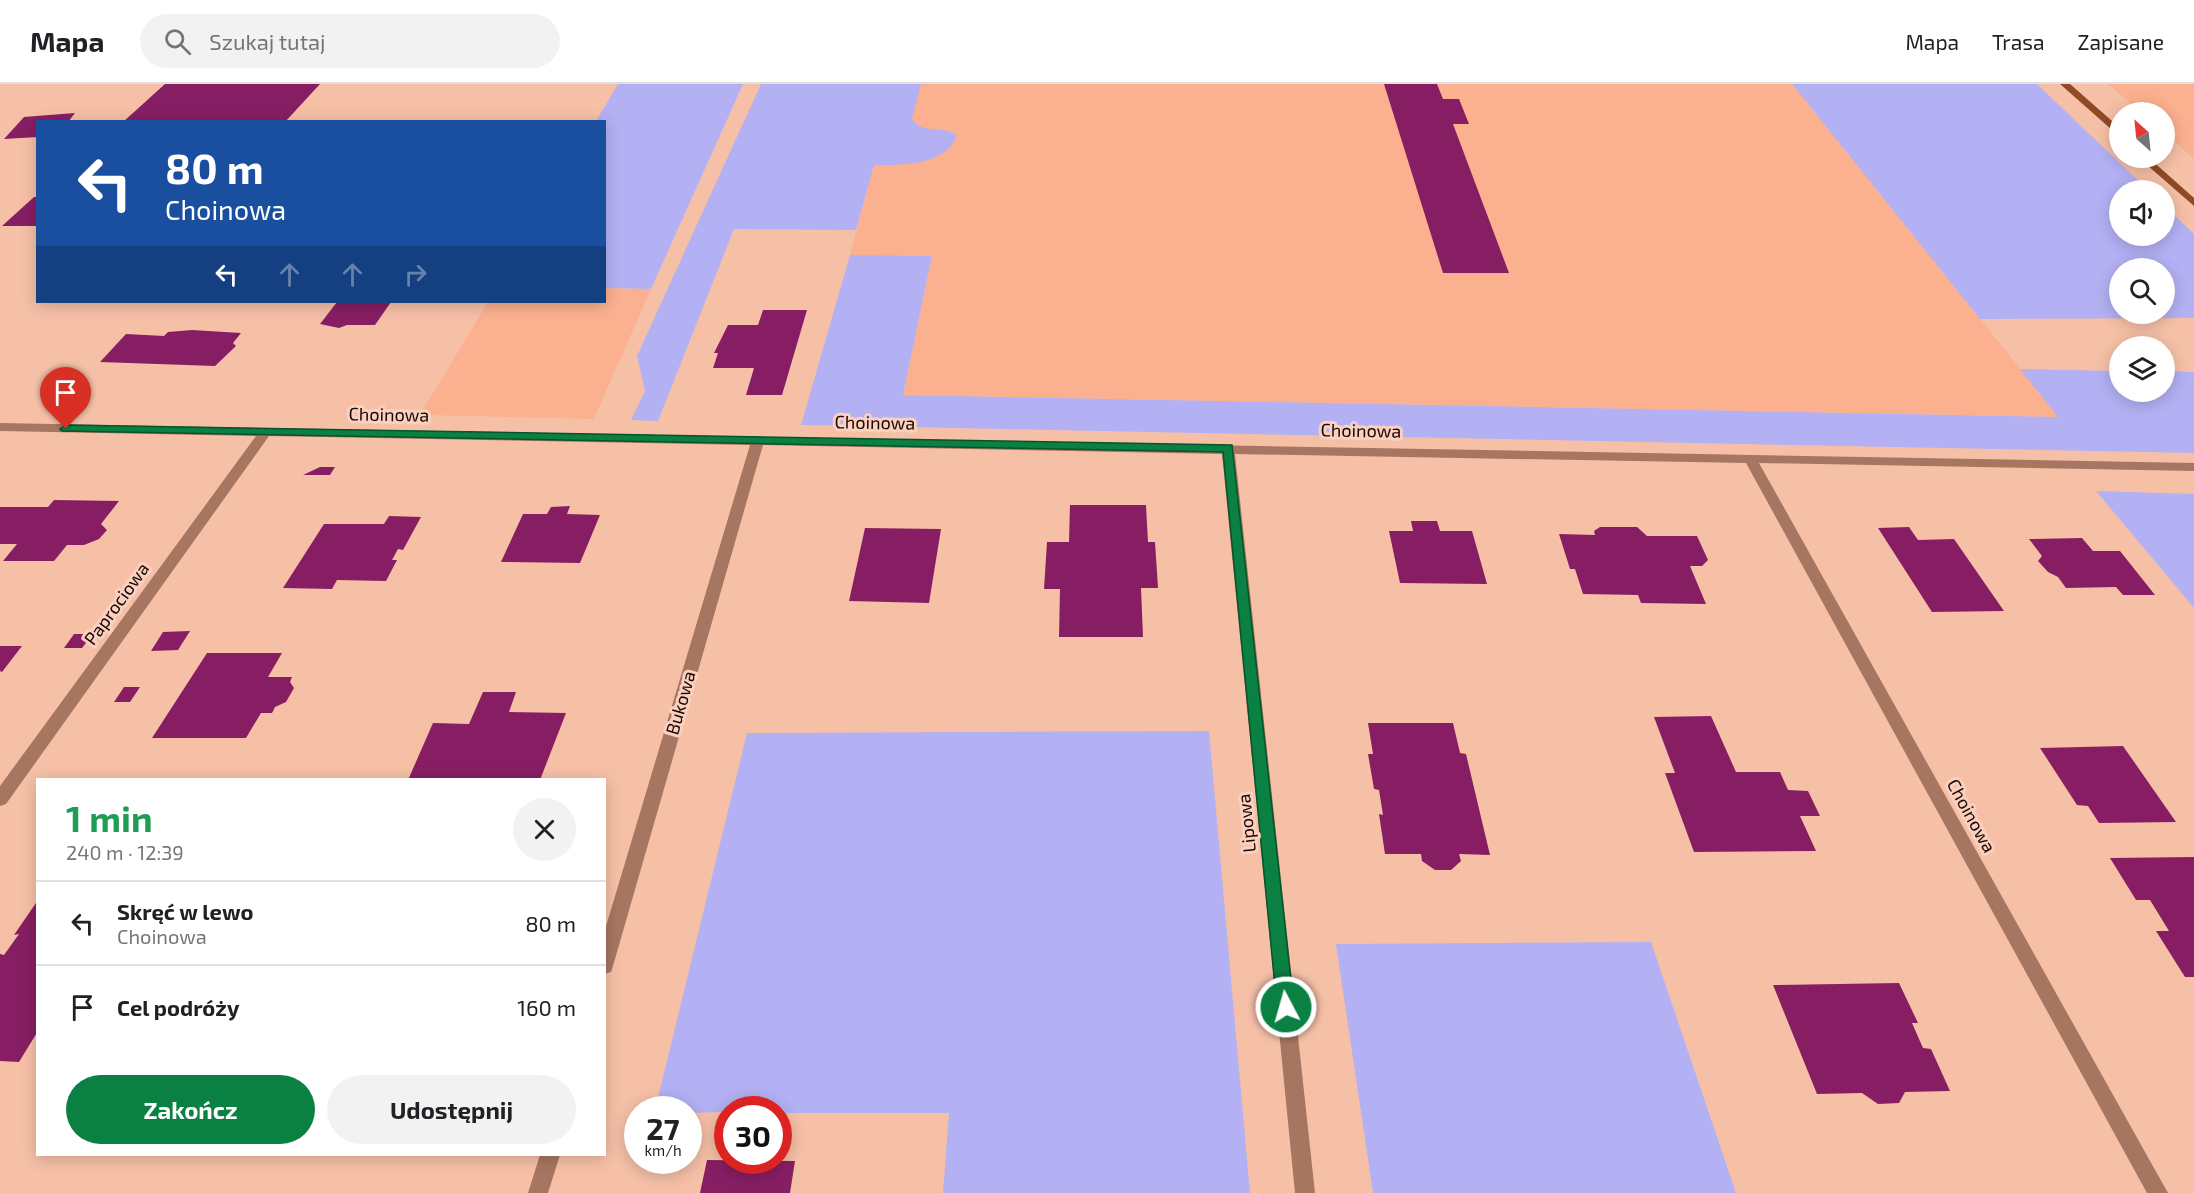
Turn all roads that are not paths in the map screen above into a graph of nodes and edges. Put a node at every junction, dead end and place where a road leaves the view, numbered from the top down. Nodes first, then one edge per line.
1 (2065, 84) edge
2 (2109, 124) edge
3 (2155, 168) edge
4 (2194, 203) edge
5 (0, 428) edge
6 (265, 432) junction
7 (758, 440) junction
8 (1228, 448) junction
9 (1749, 457) junction
10 (2194, 466) edge
11 (0, 799) edge
12 (606, 959) edge
13 (550, 1156) edge
14 (538, 1193) edge
15 (1305, 1193) edge
16 (2158, 1193) edge

1 - 2 street
3 - 4 street
5 - 6 street, Choinowa
6 - 7 street, Choinowa
6 - 11 street, Paprociowa
7 - 8 street, Choinowa
7 - 12 street, Bukowa
8 - 9 street, Choinowa
8 - 15 street, Lipowa
9 - 10 street, Choinowa
9 - 16 street, Choinowa
13 - 14 street

